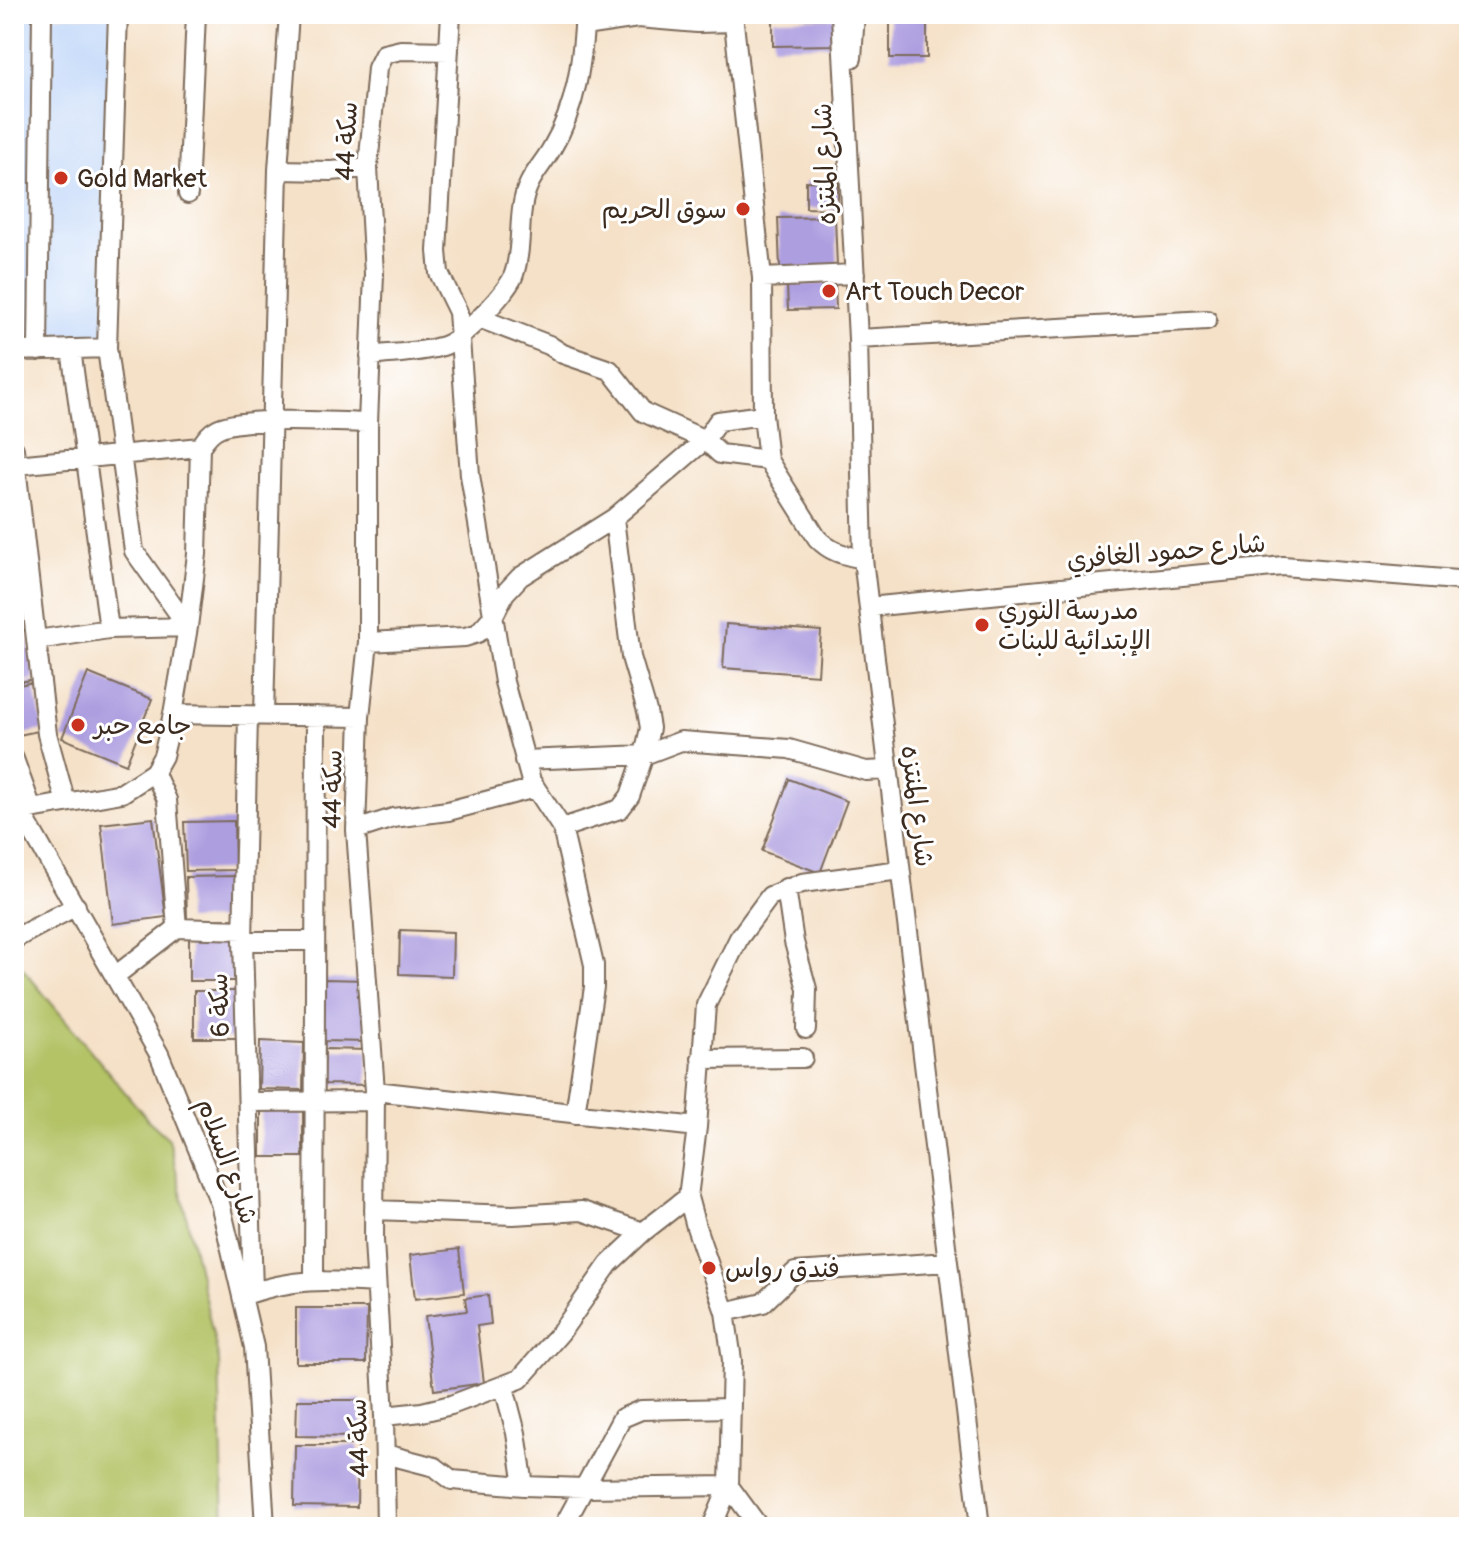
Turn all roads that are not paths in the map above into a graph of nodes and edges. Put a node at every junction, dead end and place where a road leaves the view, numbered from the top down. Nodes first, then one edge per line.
1 (42, 14) edge
2 (118, 14) edge
3 (196, 14) edge
4 (289, 14) edge
5 (451, 14) edge
6 (841, 14) edge
7 (855, 14) edge
8 (734, 18) edge
9 (584, 20) edge
10 (449, 51) junction
11 (847, 88) junction
12 (368, 168) junction
13 (278, 170) junction
14 (188, 194) dead end
15 (855, 274) junction
16 (762, 278) junction
17 (479, 318) junction
18 (1207, 320) dead end
19 (461, 337) junction
20 (858, 339) junction
21 (107, 348) junction
22 (71, 349) junction
23 (14, 351) edge
24 (38, 351) junction
25 (370, 356) junction
26 (763, 415) junction
27 (270, 421) junction
28 (368, 423) junction
29 (705, 440) junction
30 (200, 447) junction
31 (121, 454) junction
32 (15, 457) edge
33 (86, 458) junction
34 (768, 460) junction
35 (614, 518) junction
36 (863, 559) junction
37 (1469, 581) edge
38 (869, 607) junction
39 (494, 615) junction
40 (188, 627) junction
41 (109, 629) junction
42 (37, 640) junction
43 (368, 642) junction
44 (173, 714) junction
45 (256, 716) junction
46 (316, 716) junction
47 (360, 717) junction
48 (644, 755) junction
49 (14, 759) edge
50 (524, 760) junction
51 (887, 770) junction
52 (154, 772) junction
53 (535, 788) junction
54 (66, 803) junction
55 (20, 806) edge
56 (562, 828) junction
57 (356, 830) junction
58 (900, 870) junction
59 (786, 888) junction
60 (76, 906) junction
61 (177, 928) junction
62 (243, 935) junction
63 (14, 939) edge
64 (315, 941) junction
65 (115, 976) junction
66 (806, 1029) dead end
67 (803, 1058) dead end
68 (701, 1059) junction
69 (375, 1096) junction
70 (248, 1102) junction
71 (314, 1102) junction
72 (575, 1114) junction
73 (697, 1127) junction
74 (688, 1197) junction
75 (374, 1210) junction
76 (643, 1232) junction
77 (948, 1262) junction
78 (314, 1279) junction
79 (375, 1283) junction
80 (248, 1294) junction
81 (725, 1312) junction
82 (504, 1387) junction
83 (730, 1408) junction
84 (384, 1416) junction
85 (385, 1454) junction
86 (524, 1486) junction
87 (729, 1486) junction
88 (585, 1488) junction
89 (265, 1527) edge
90 (386, 1527) edge
91 (563, 1527) edge
92 (712, 1527) edge
93 (759, 1527) edge
94 (980, 1527) edge

1 - 24 street
2 - 21 street
3 - 14 street
4 - 13 street, سكة 6
5 - 10 street
6 - 11 street, شارع المنتزه
7 - 11 street, شارع المنتزه
8 - 9 street
8 - 16 street
9 - 17 street
10 - 12 street, سكة 44
10 - 19 street
11 - 15 street, شارع المنتزه
12 - 13 street
12 - 25 street, سكة 44
13 - 27 street, سكة 6
15 - 16 street
15 - 20 street, شارع المنتزه
16 - 26 street
17 - 19 street
17 - 29 street
18 - 20 street
19 - 25 street
19 - 39 street
20 - 36 street, شارع المنتزه
21 - 22 street
21 - 31 street
22 - 24 street
22 - 33 street
23 - 24 street
25 - 28 street, سكة 44
26 - 29 street
26 - 34 street
27 - 28 street
27 - 30 street
27 - 45 street, سكة 6
28 - 43 street, سكة 44
29 - 34 street
29 - 35 street
30 - 31 street
30 - 40 street
31 - 33 street
31 - 40 street
32 - 33 street
32 - 42 street
33 - 41 street
34 - 36 street
35 - 39 street
35 - 48 street
36 - 38 street, شارع المنتزه
37 - 38 street, شارع حمود الغافري
38 - 51 street, شارع المنتزه
39 - 43 street
39 - 50 street
40 - 41 street
40 - 44 street
41 - 42 street
42 - 54 street
43 - 47 street, سكة 44
44 - 45 street
44 - 52 street
45 - 46 street
45 - 62 street, سكة 6
46 - 47 street
46 - 64 street
47 - 57 street, سكة 44
48 - 50 street
48 - 51 street
48 - 56 street
49 - 55 street, شارع السلام
50 - 53 street
51 - 58 street, شارع المنتزه
52 - 54 street
52 - 61 street
53 - 56 street
53 - 57 street
54 - 55 street
55 - 60 street, شارع السلام
56 - 72 street
57 - 69 street, سكة 44
58 - 59 street
58 - 77 street, شارع المنتزه
59 - 66 street
59 - 68 street
60 - 63 street
60 - 65 street, شارع السلام
61 - 62 street
61 - 65 street
62 - 64 street
62 - 70 street, سكة 6
64 - 71 street
65 - 80 street, شارع السلام
67 - 68 street
68 - 73 street
69 - 71 street
69 - 72 street
69 - 75 street, سكة 44
70 - 71 street
70 - 80 street, سكة 6
71 - 78 street
72 - 73 street
73 - 74 street
74 - 76 street
74 - 81 street
75 - 76 street
75 - 79 street, سكة 44
76 - 82 street
77 - 81 street
77 - 94 street, شارع المنتزه
78 - 79 street
78 - 80 street
79 - 84 street, سكة 44
80 - 89 street, شارع السلام
81 - 83 street
82 - 84 street
82 - 86 street
83 - 87 street
83 - 88 street
84 - 85 street, سكة 44
85 - 86 street
85 - 90 street, سكة 44
86 - 88 street
87 - 88 street
87 - 92 street
87 - 93 street
88 - 91 street

